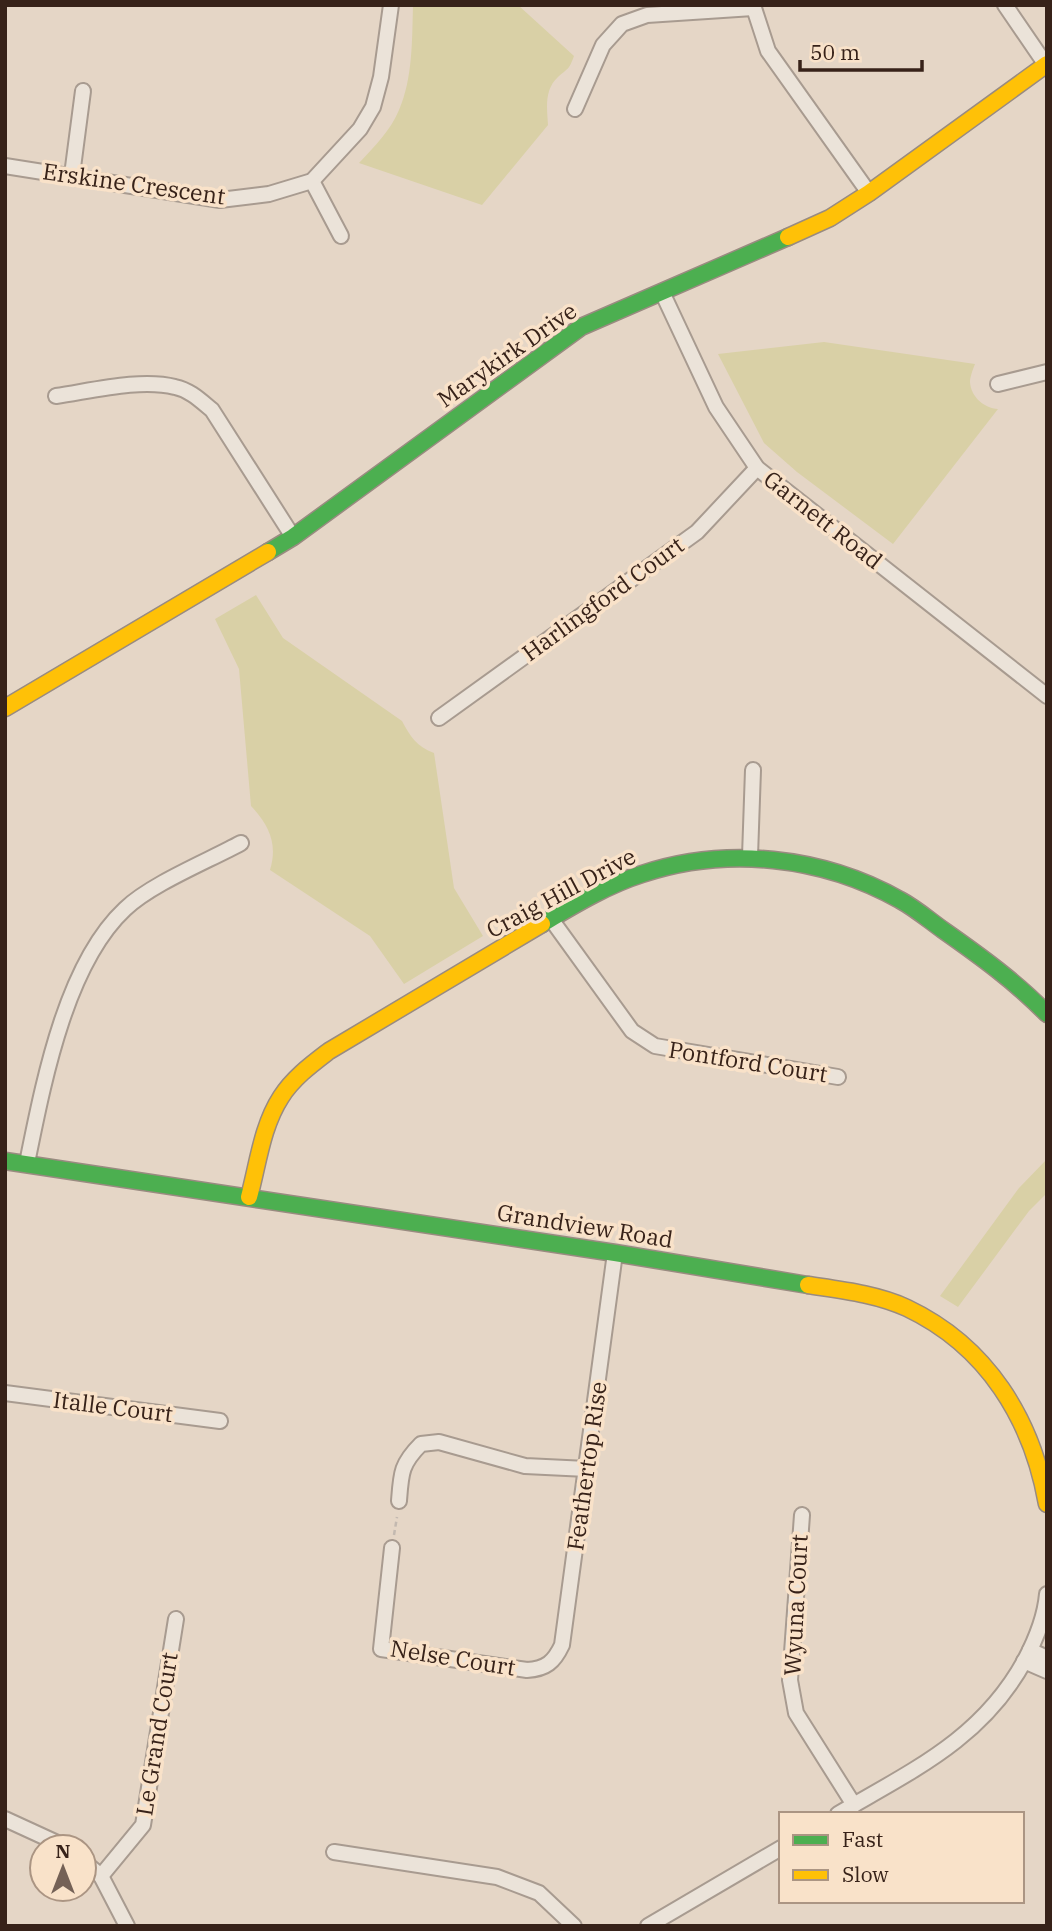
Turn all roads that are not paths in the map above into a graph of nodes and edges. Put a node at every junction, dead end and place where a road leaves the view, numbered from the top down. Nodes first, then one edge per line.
1 (391, 5) edge
2 (1006, 5) edge
3 (753, 6) edge
4 (1046, 64) edge
5 (83, 91) dead end
6 (575, 109) dead end
7 (5, 166) edge
8 (72, 176) junction
9 (312, 181) junction
10 (869, 193) junction
11 (341, 236) dead end
12 (662, 292) junction
13 (1047, 372) edge
14 (998, 384) dead end
15 (56, 396) dead end
16 (757, 468) junction
17 (292, 537) junction
18 (1047, 696) edge
19 (5, 708) edge
20 (439, 718) dead end
21 (754, 770) dead end
22 (241, 843) dead end
23 (750, 856) junction
24 (551, 919) junction
25 (1047, 1014) edge
26 (838, 1077) dead end
27 (5, 1161) edge
28 (27, 1163) junction
29 (249, 1197) junction
30 (615, 1253) junction
31 (5, 1393) edge
32 (220, 1421) dead end
33 (587, 1469) junction
34 (399, 1501) road end
35 (1047, 1504) edge
36 (802, 1515) dead end
37 (392, 1548) road end
38 (1047, 1594) edge
39 (176, 1619) dead end
40 (1027, 1656) junction
41 (1047, 1658) edge
42 (539, 1669) joint
43 (1047, 1671) edge
44 (854, 1805) junction
45 (842, 1812) edge
46 (5, 1819) edge
47 (36, 1833) edge
48 (779, 1849) edge
49 (334, 1852) dead end
50 (98, 1874) edge
51 (101, 1876) junction
52 (127, 1926) edge
53 (574, 1926) edge
54 (648, 1926) edge

1 - 9 street
2 - 4 street
3 - 6 street
3 - 10 street
4 - 10 street, Marykirk Drive
5 - 8 street
7 - 8 street, Erskine Crescent
8 - 9 street, Erskine Crescent
9 - 11 street
10 - 12 street, Marykirk Drive
12 - 16 street, Garnett Road
12 - 17 street, Marykirk Drive
13 - 14 street
15 - 17 street
16 - 18 street, Garnett Road
16 - 20 street, Harlingford Court
17 - 19 street, Marykirk Drive
21 - 23 street
22 - 28 street
23 - 24 street, Craig Hill Drive
23 - 25 street, Craig Hill Drive
24 - 26 street, Pontford Court
24 - 29 street, Craig Hill Drive
27 - 28 street, Grandview Road
28 - 29 street, Grandview Road
29 - 30 street, Grandview Road
30 - 33 street, Feathertop Rise
30 - 35 street, Grandview Road
31 - 32 street, Italle Court
33 - 34 street
33 - 42 street, Feathertop Rise
36 - 44 street, Wyuna Court
37 - 42 street, Nelse Court
38 - 40 street
39 - 51 street, Le Grand Court
40 - 41 street
40 - 43 street
40 - 44 street
44 - 45 street
46 - 47 street
48 - 54 street
49 - 53 street
50 - 51 street
51 - 52 street

